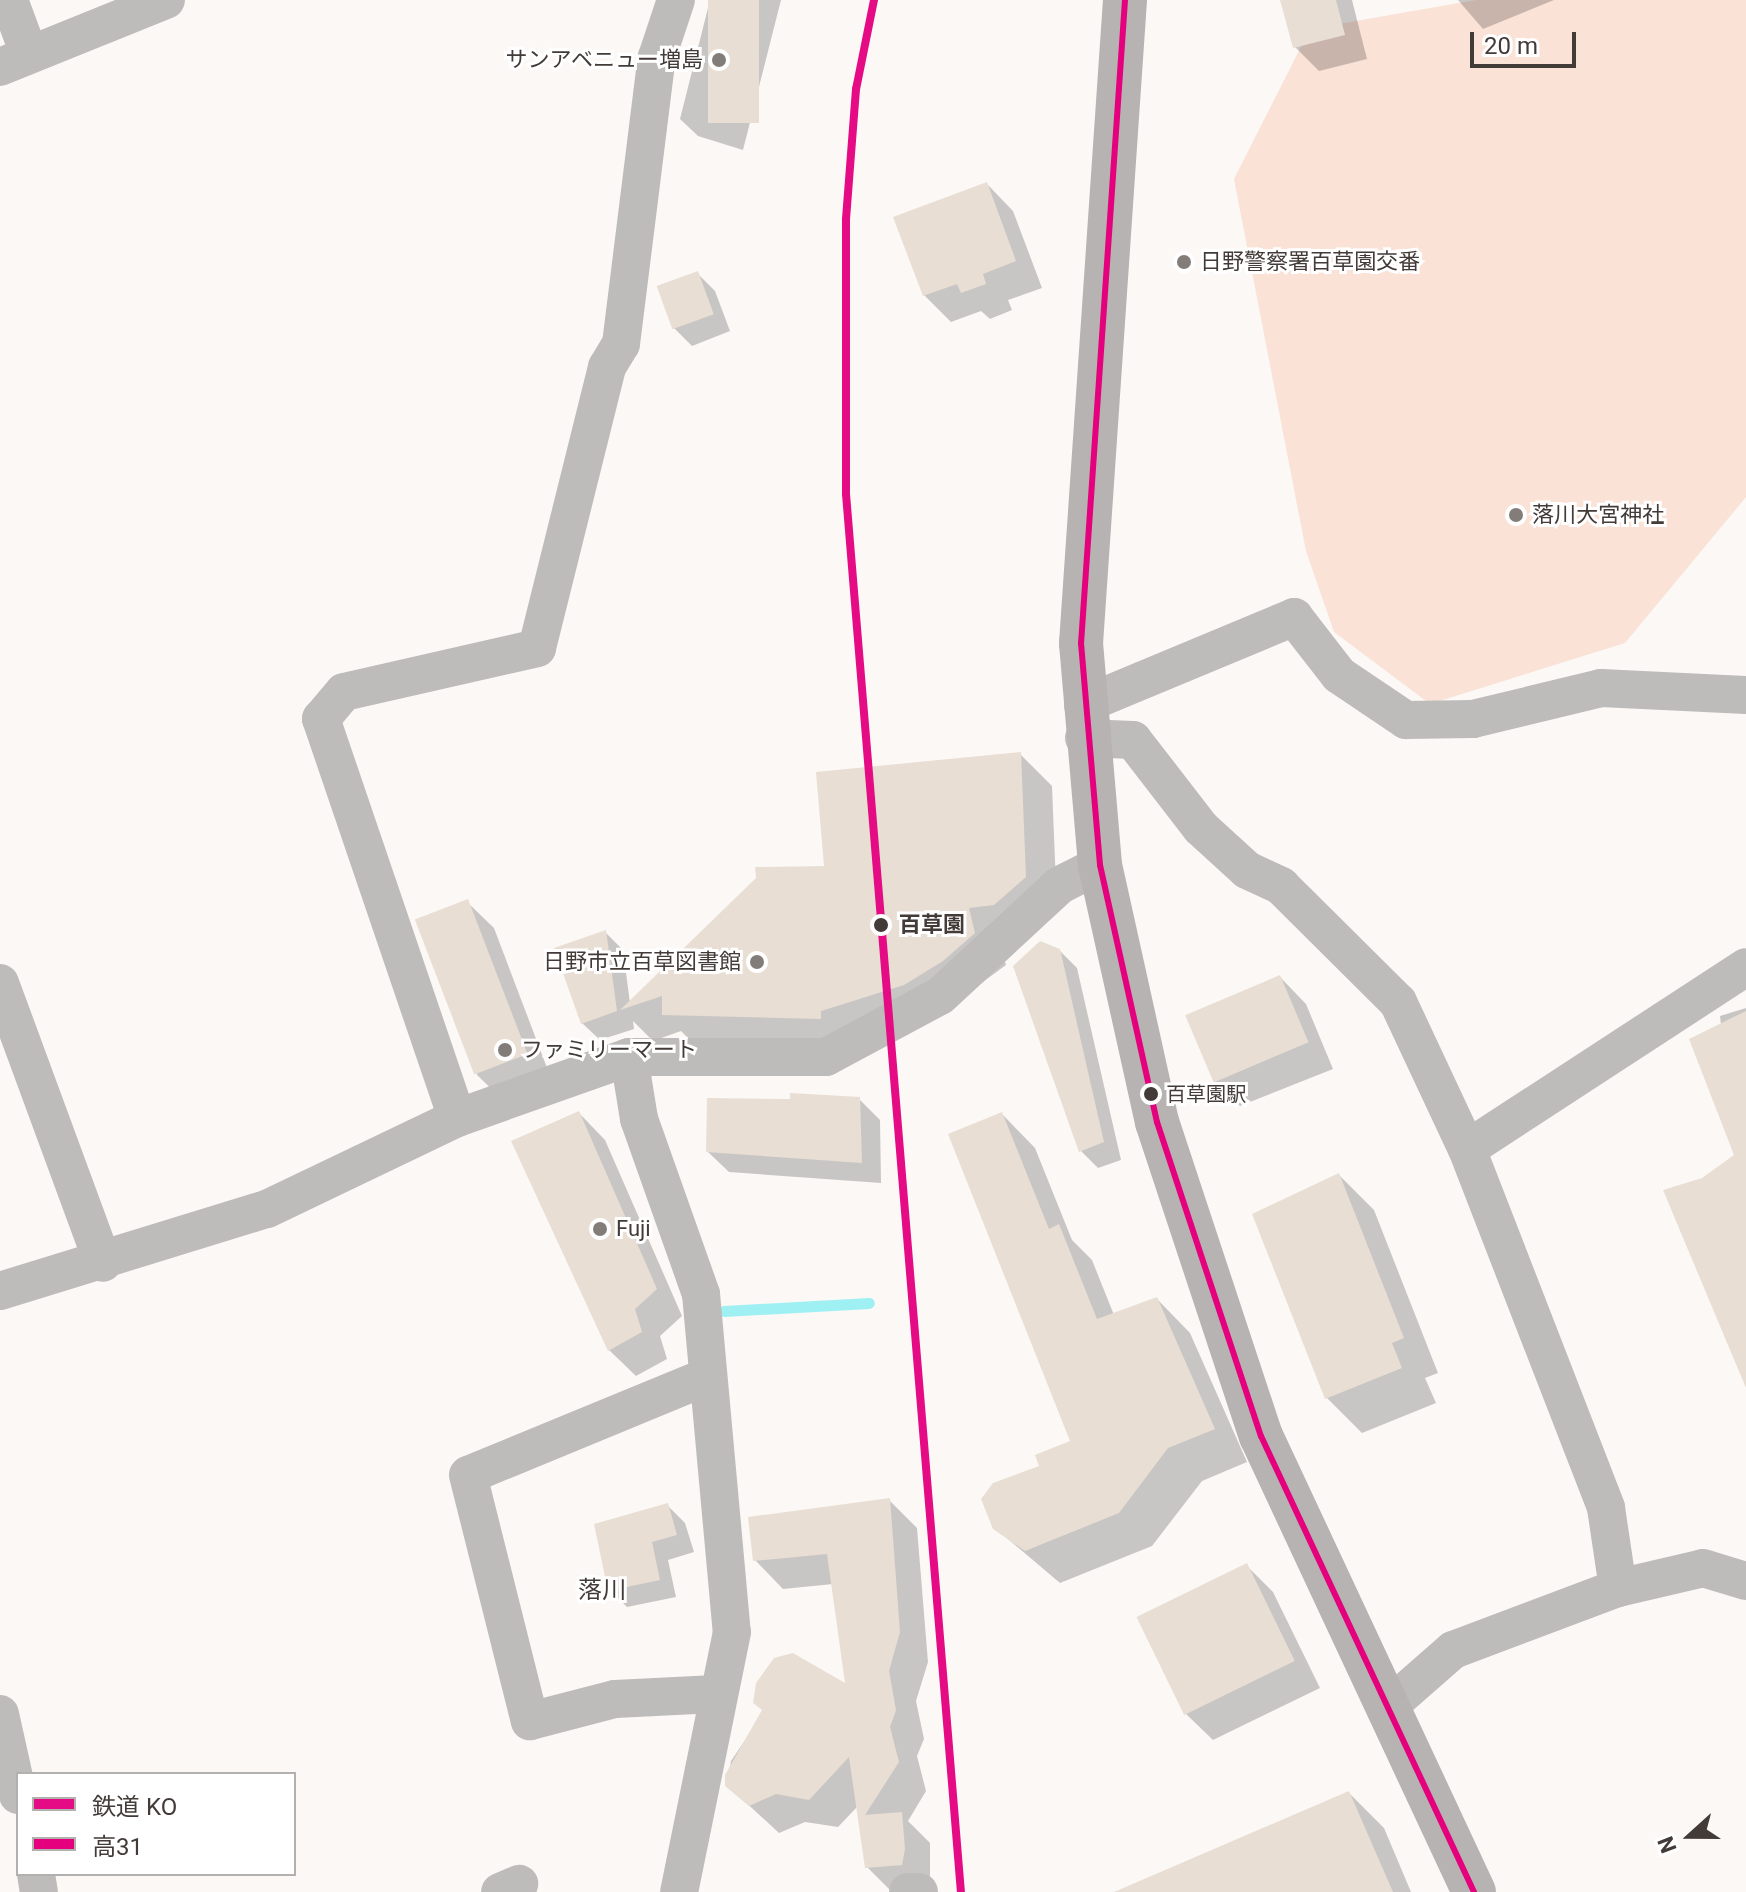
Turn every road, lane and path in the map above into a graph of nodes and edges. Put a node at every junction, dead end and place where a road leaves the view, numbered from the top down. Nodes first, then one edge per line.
1 (9, 0) edge
2 (166, 0) edge
3 (676, 0) edge
4 (1125, 0) edge
5 (15, 61) edge
6 (1746, 695) edge
7 (1084, 722) junction
8 (1100, 865) junction
9 (1746, 967) edge
10 (0, 983) edge
11 (629, 1057) junction
12 (457, 1118) junction
13 (1467, 1149) junction
14 (103, 1263) junction
15 (0, 1291) edge
16 (706, 1377) junction
17 (1746, 1581) edge
18 (1618, 1588) junction
19 (716, 1694) junction
20 (1389, 1706) junction
21 (0, 1714) edge
22 (16, 1786) edge
23 (679, 1892) edge
24 (908, 1892) edge
25 (919, 1892) edge
26 (1474, 1892) edge

1 - 5 street
2 - 5 street
3 - 12 street
4 - 7 main road
6 - 7 street
7 - 8 main road
7 - 13 street
8 - 11 street
8 - 20 main road
9 - 13 street
10 - 14 street
11 - 12 street
11 - 16 street
12 - 14 street
13 - 18 street
14 - 15 street
16 - 19 street
16 - 19 street
17 - 18 street
18 - 20 street
19 - 23 street
20 - 26 main road
21 - 22 street
24 - 25 street

